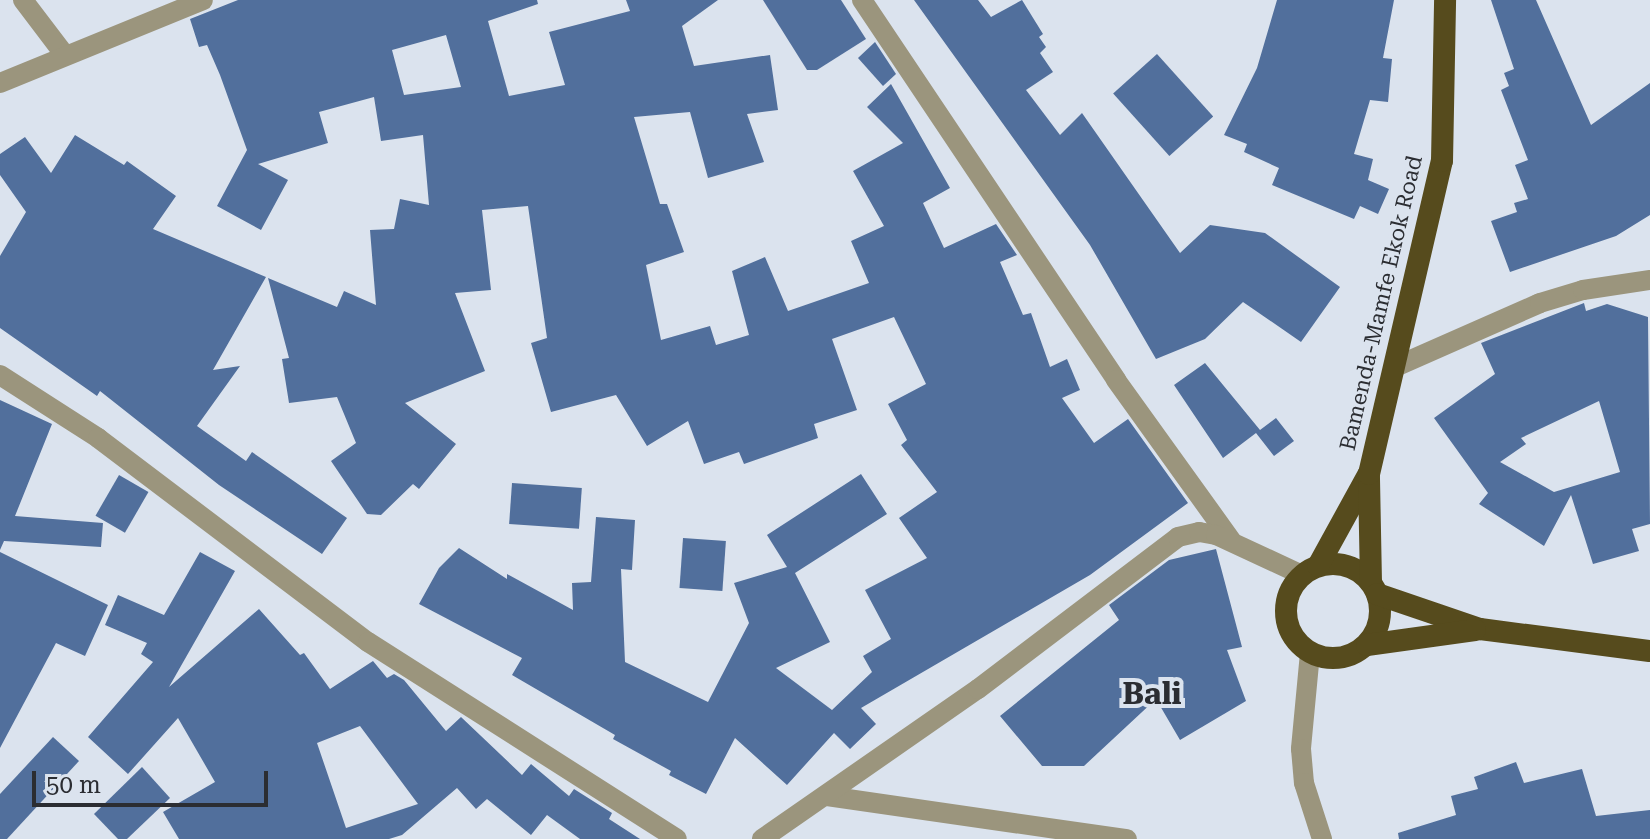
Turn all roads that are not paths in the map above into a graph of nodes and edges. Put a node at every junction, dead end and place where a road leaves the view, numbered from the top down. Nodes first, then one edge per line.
1 (23, 0) edge
2 (203, 0) edge
3 (862, 0) edge
4 (1445, 0) edge
5 (64, 54) junction
6 (0, 83) edge
7 (1650, 280) edge
8 (1395, 367) junction
9 (0, 375) edge
10 (1369, 474) junction
11 (1231, 540) junction
12 (1310, 571) junction
13 (1374, 588) junction
14 (1480, 629) junction
15 (1367, 645) junction
16 (1650, 651) edge
17 (1310, 653) junction
18 (827, 796) junction
19 (677, 839) edge
20 (762, 839) edge
21 (1127, 839) edge
22 (1322, 839) edge

1 - 5 street
2 - 5 street
3 - 11 street
4 - 8 highway, Bamenda-Mamfe Ekok Road
5 - 6 street
7 - 8 street
8 - 10 highway, Bamenda-Mamfe Ekok Road
9 - 19 street
10 - 12 highway
10 - 13 highway
11 - 12 street
11 - 18 street
12 - 13 highway
12 - 17 highway
13 - 14 highway
13 - 15 highway
14 - 15 highway
14 - 16 highway
15 - 17 highway
17 - 22 street
18 - 20 street
18 - 21 street

